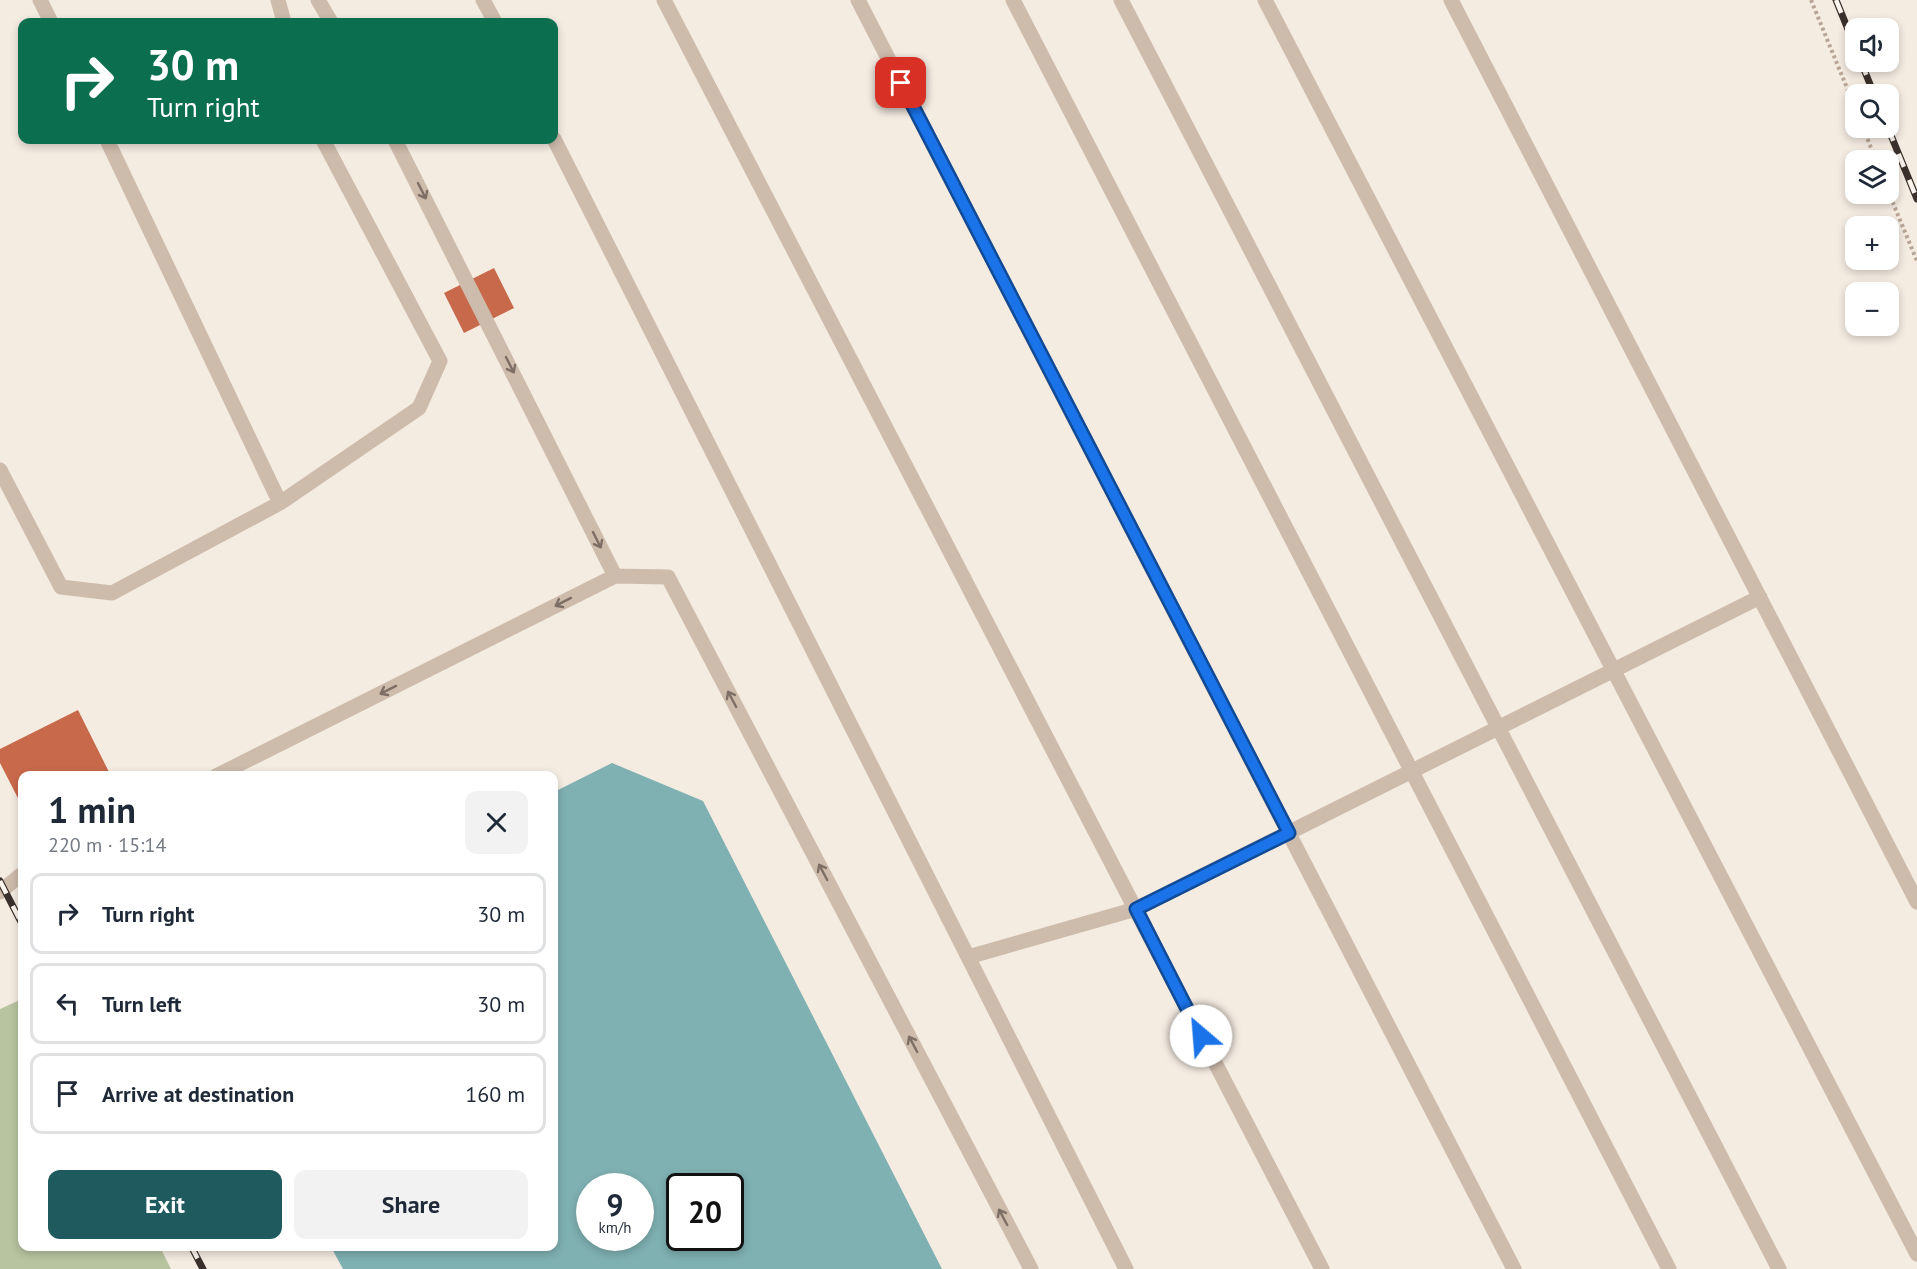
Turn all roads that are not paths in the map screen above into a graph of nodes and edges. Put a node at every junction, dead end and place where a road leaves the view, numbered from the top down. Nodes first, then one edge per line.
1 (40, 0) edge
2 (278, 0) edge
3 (318, 0) edge
4 (483, 0) edge
5 (664, 0) edge
6 (858, 0) edge
7 (1013, 0) edge
8 (1120, 0) edge
9 (1265, 0) edge
10 (1452, 0) edge
11 (49, 18) edge
12 (283, 18) edge
13 (329, 18) edge
14 (493, 18) edge
15 (109, 144) edge
16 (325, 144) edge
17 (397, 144) edge
18 (557, 144) edge
19 (0, 470) edge
20 (280, 503) junction
21 (615, 576) junction
22 (1760, 597) junction
23 (1614, 670) junction
24 (1498, 728) junction
25 (226, 771) edge
26 (1412, 771) junction
27 (1289, 833) junction
28 (18, 877) edge
29 (0, 892) edge
30 (1917, 902) edge
31 (1136, 909) junction
32 (968, 957) junction
33 (1917, 1254) edge
34 (1031, 1269) edge
35 (1126, 1269) edge
36 (1322, 1269) edge
37 (1514, 1269) edge
38 (1669, 1269) edge
39 (1779, 1269) edge

1 - 11 lane
2 - 12 lane
3 - 13 lane
4 - 14 lane
5 - 31 lane
6 - 27 lane
7 - 26 lane
8 - 24 lane
9 - 23 lane
10 - 22 lane
15 - 20 lane
16 - 20 lane
17 -> 21 lane
18 - 32 lane
19 - 20 lane
21 -> 25 lane
34 -> 21 lane
22 - 23 lane
22 - 30 lane
23 - 24 lane
23 - 33 lane
24 - 26 lane
24 - 39 lane
26 - 27 lane
26 - 38 lane
27 - 31 lane
27 - 37 lane
28 - 29 lane
31 - 32 lane
31 - 36 lane
32 - 35 lane

